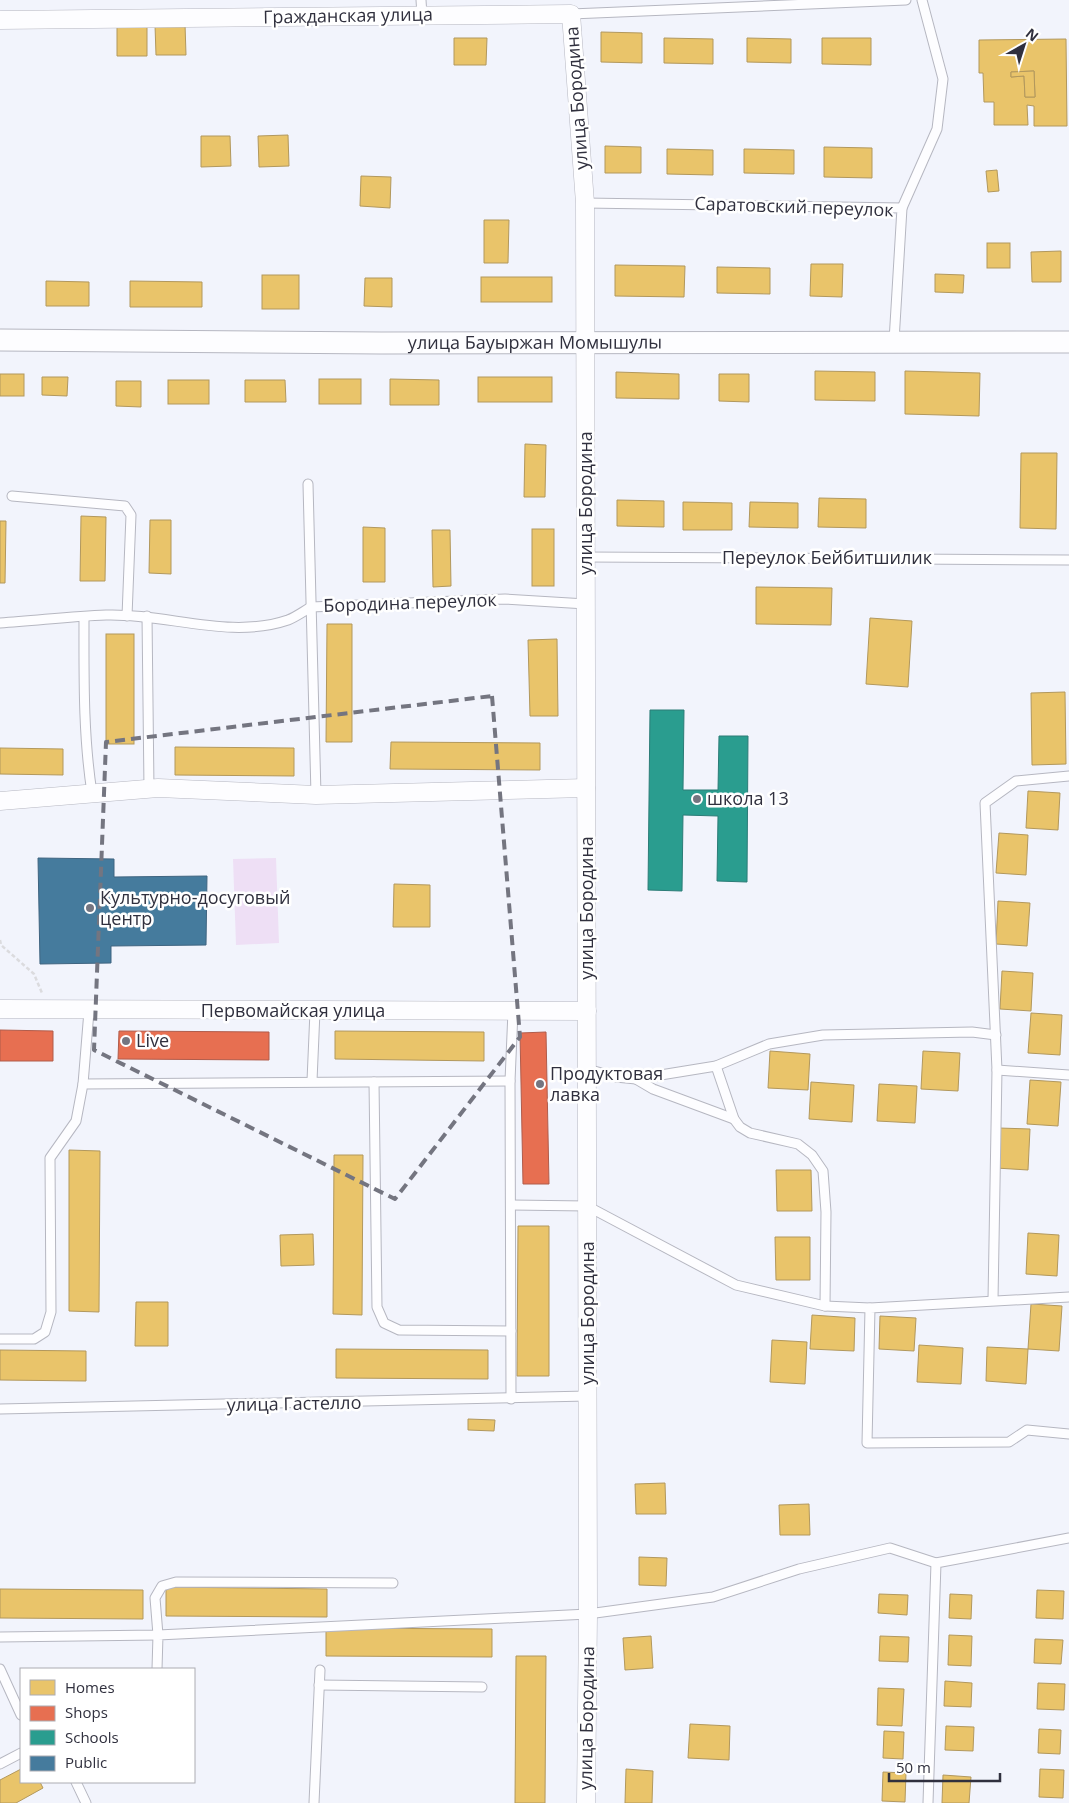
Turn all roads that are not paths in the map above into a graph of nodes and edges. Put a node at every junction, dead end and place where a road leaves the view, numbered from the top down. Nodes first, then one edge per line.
1 (734, 0) edge
2 (906, 0) edge
3 (922, 0) edge
4 (422, 8) edge
5 (728, 8) junction
6 (571, 14) junction
7 (0, 20) edge
8 (586, 203) junction
9 (902, 208) junction
10 (0, 340) edge
11 (585, 341) junction
12 (894, 341) junction
13 (1069, 342) edge
14 (308, 484) dead end
15 (12, 496) dead end
16 (586, 557) junction
17 (1069, 560) edge
18 (586, 604) junction
19 (311, 607) junction
20 (127, 616) junction
21 (147, 616) junction
22 (84, 617) junction
23 (0, 623) edge
24 (1069, 776) edge
25 (586, 788) junction
26 (149, 789) junction
27 (92, 793) junction
28 (316, 795) junction
29 (0, 800) edge
30 (0, 1009) edge
31 (89, 1011) junction
32 (315, 1011) junction
33 (513, 1011) junction
34 (587, 1011) junction
35 (996, 1035) junction
36 (716, 1066) junction
37 (588, 1069) junction
38 (997, 1070) junction
39 (1069, 1075) edge
40 (636, 1079) junction
41 (312, 1082) junction
42 (374, 1082) junction
43 (510, 1082) junction
44 (83, 1084) junction
45 (734, 1119) junction
46 (511, 1205) junction
47 (587, 1206) junction
48 (1069, 1297) edge
49 (993, 1300) junction
50 (825, 1306) junction
51 (870, 1308) junction
52 (511, 1331) junction
53 (0, 1339) edge
54 (588, 1396) junction
55 (511, 1399) junction
56 (0, 1409) edge
57 (1069, 1434) edge
58 (1069, 1538) edge
59 (936, 1562) junction
60 (394, 1583) dead end
61 (588, 1614) junction
62 (158, 1635) junction
63 (0, 1637) edge
64 (157, 1668) edge
65 (0, 1669) edge
66 (320, 1670) dead end
67 (319, 1685) junction
68 (482, 1687) dead end
69 (20, 1713) edge
70 (20, 1754) edge
71 (0, 1764) edge
72 (76, 1783) edge
73 (86, 1803) edge
74 (314, 1803) edge
75 (586, 1803) edge
76 (928, 1803) edge

1 - 5 lane
2 - 5 lane, Гражданская улица
3 - 9 lane
4 - 6 street, Гражданская улица
4 - 7 street, Гражданская улица
5 - 6 lane, Гражданская улица
6 - 8 street, улица Бородина
8 - 9 lane, Саратовский переулок
8 - 11 street, улица Бородина
9 - 12 lane, Саратовский переулок
10 - 11 street, улица Бауыржан Момышулы
11 - 12 street, улица Бауыржан Момышулы
11 - 16 street, улица Бородина
12 - 13 street, улица Бауыржан Момышулы
14 - 19 lane
15 - 20 lane
16 - 17 lane, Переулок Бейбитшилик
16 - 18 street, улица Бородина
18 - 19 lane, Бородина переулок
18 - 25 street, улица Бородина
19 - 21 lane, Бородина переулок
19 - 28 lane
20 - 21 lane, Бородина переулок
20 - 22 lane, Бородина переулок
21 - 26 lane
22 - 23 lane, Бородина переулок
22 - 27 lane
24 - 35 lane
25 - 28 street
25 - 34 street, улица Бородина
26 - 27 street
26 - 28 street
27 - 29 street
30 - 31 street, Первомайская улица
31 - 32 street, Первомайская улица
31 - 44 lane
32 - 33 street, Первомайская улица
32 - 41 lane
33 - 34 street, Первомайская улица
33 - 43 lane
34 - 37 street, улица Бородина
35 - 36 lane
35 - 38 lane
36 - 40 lane
36 - 45 lane
37 - 40 lane
37 - 47 street, улица Бородина
38 - 39 lane
38 - 49 lane
40 - 45 lane
41 - 42 lane
41 - 44 lane
42 - 43 lane
42 - 52 lane
43 - 46 lane
44 - 53 lane
45 - 50 lane
46 - 47 lane
46 - 52 lane
47 - 50 lane
47 - 54 street, улица Бородина
48 - 49 lane
49 - 51 lane
50 - 51 lane
51 - 57 lane
52 - 55 lane
54 - 55 lane, улица Гастелло
54 - 61 street, улица Бородина
55 - 56 lane, улица Гастелло
58 - 59 lane
59 - 61 lane
59 - 76 lane
60 - 62 lane
61 - 62 lane
61 - 75 street, улица Бородина
62 - 63 lane
62 - 64 lane
65 - 69 lane
66 - 67 lane
67 - 68 lane
67 - 74 lane
70 - 71 lane
72 - 73 lane

